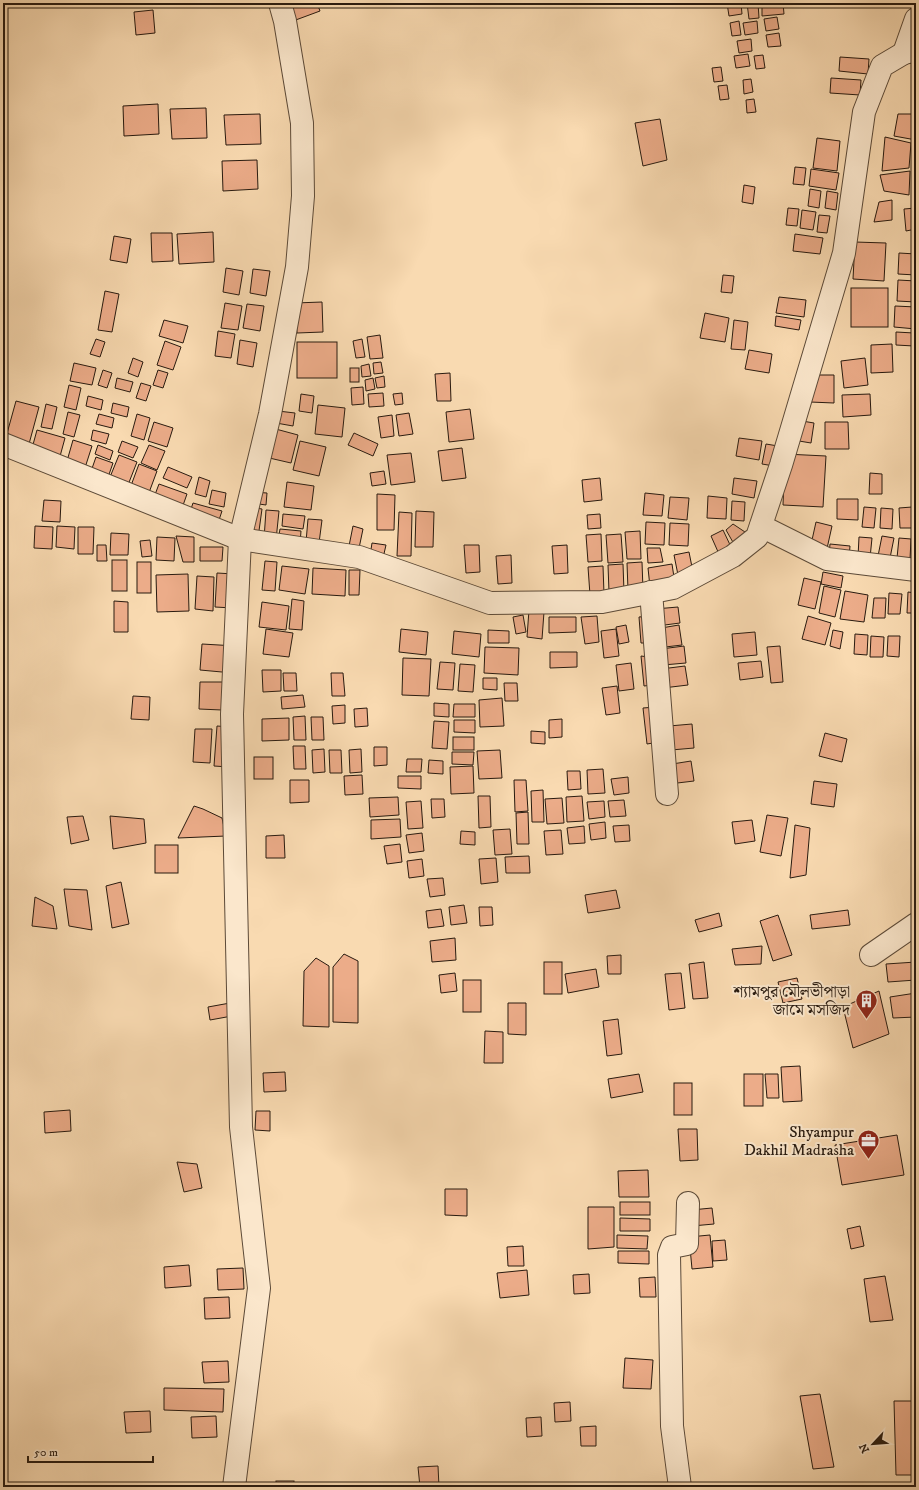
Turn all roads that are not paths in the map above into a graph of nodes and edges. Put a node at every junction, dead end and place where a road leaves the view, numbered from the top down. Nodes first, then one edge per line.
1 (280, 3) edge
2 (916, 19) edge
3 (910, 52) edge
4 (3, 444) edge
5 (761, 526) junction
6 (240, 539) junction
7 (916, 570) edge
8 (651, 592) junction
9 (667, 794) dead end
10 (916, 924) edge
11 (871, 955) dead end
12 (688, 1203) dead end
13 (234, 1487) edge
14 (680, 1487) edge

1 - 6 street
2 - 3 street
3 - 5 street
4 - 6 street
5 - 7 street
5 - 8 street
6 - 8 street
6 - 13 street
8 - 9 street
10 - 11 street
12 - 14 street

